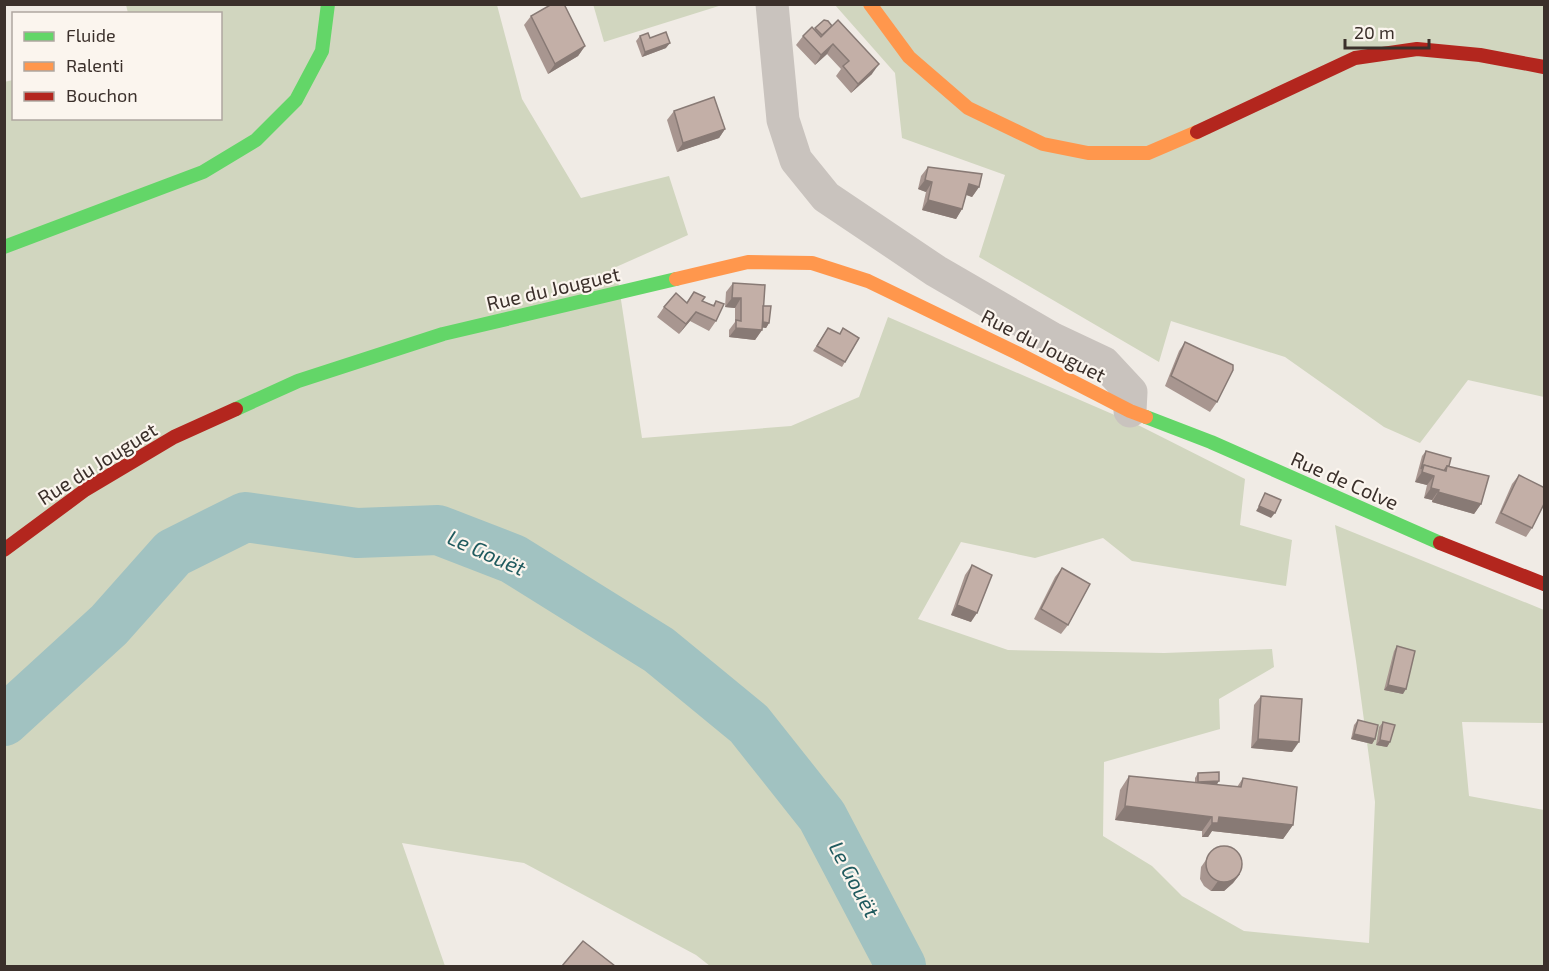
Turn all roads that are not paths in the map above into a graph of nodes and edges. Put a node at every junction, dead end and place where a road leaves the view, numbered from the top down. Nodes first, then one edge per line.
1 (328, 4) edge
2 (772, 4) edge
3 (870, 4) edge
4 (1545, 67) edge
5 (4, 247) edge
6 (1130, 411) junction
7 (4, 550) edge
8 (1545, 584) edge

1 - 5 street
2 - 6 street
3 - 4 street
6 - 7 street, Rue du Jouguet
6 - 8 street, Rue de Colve

